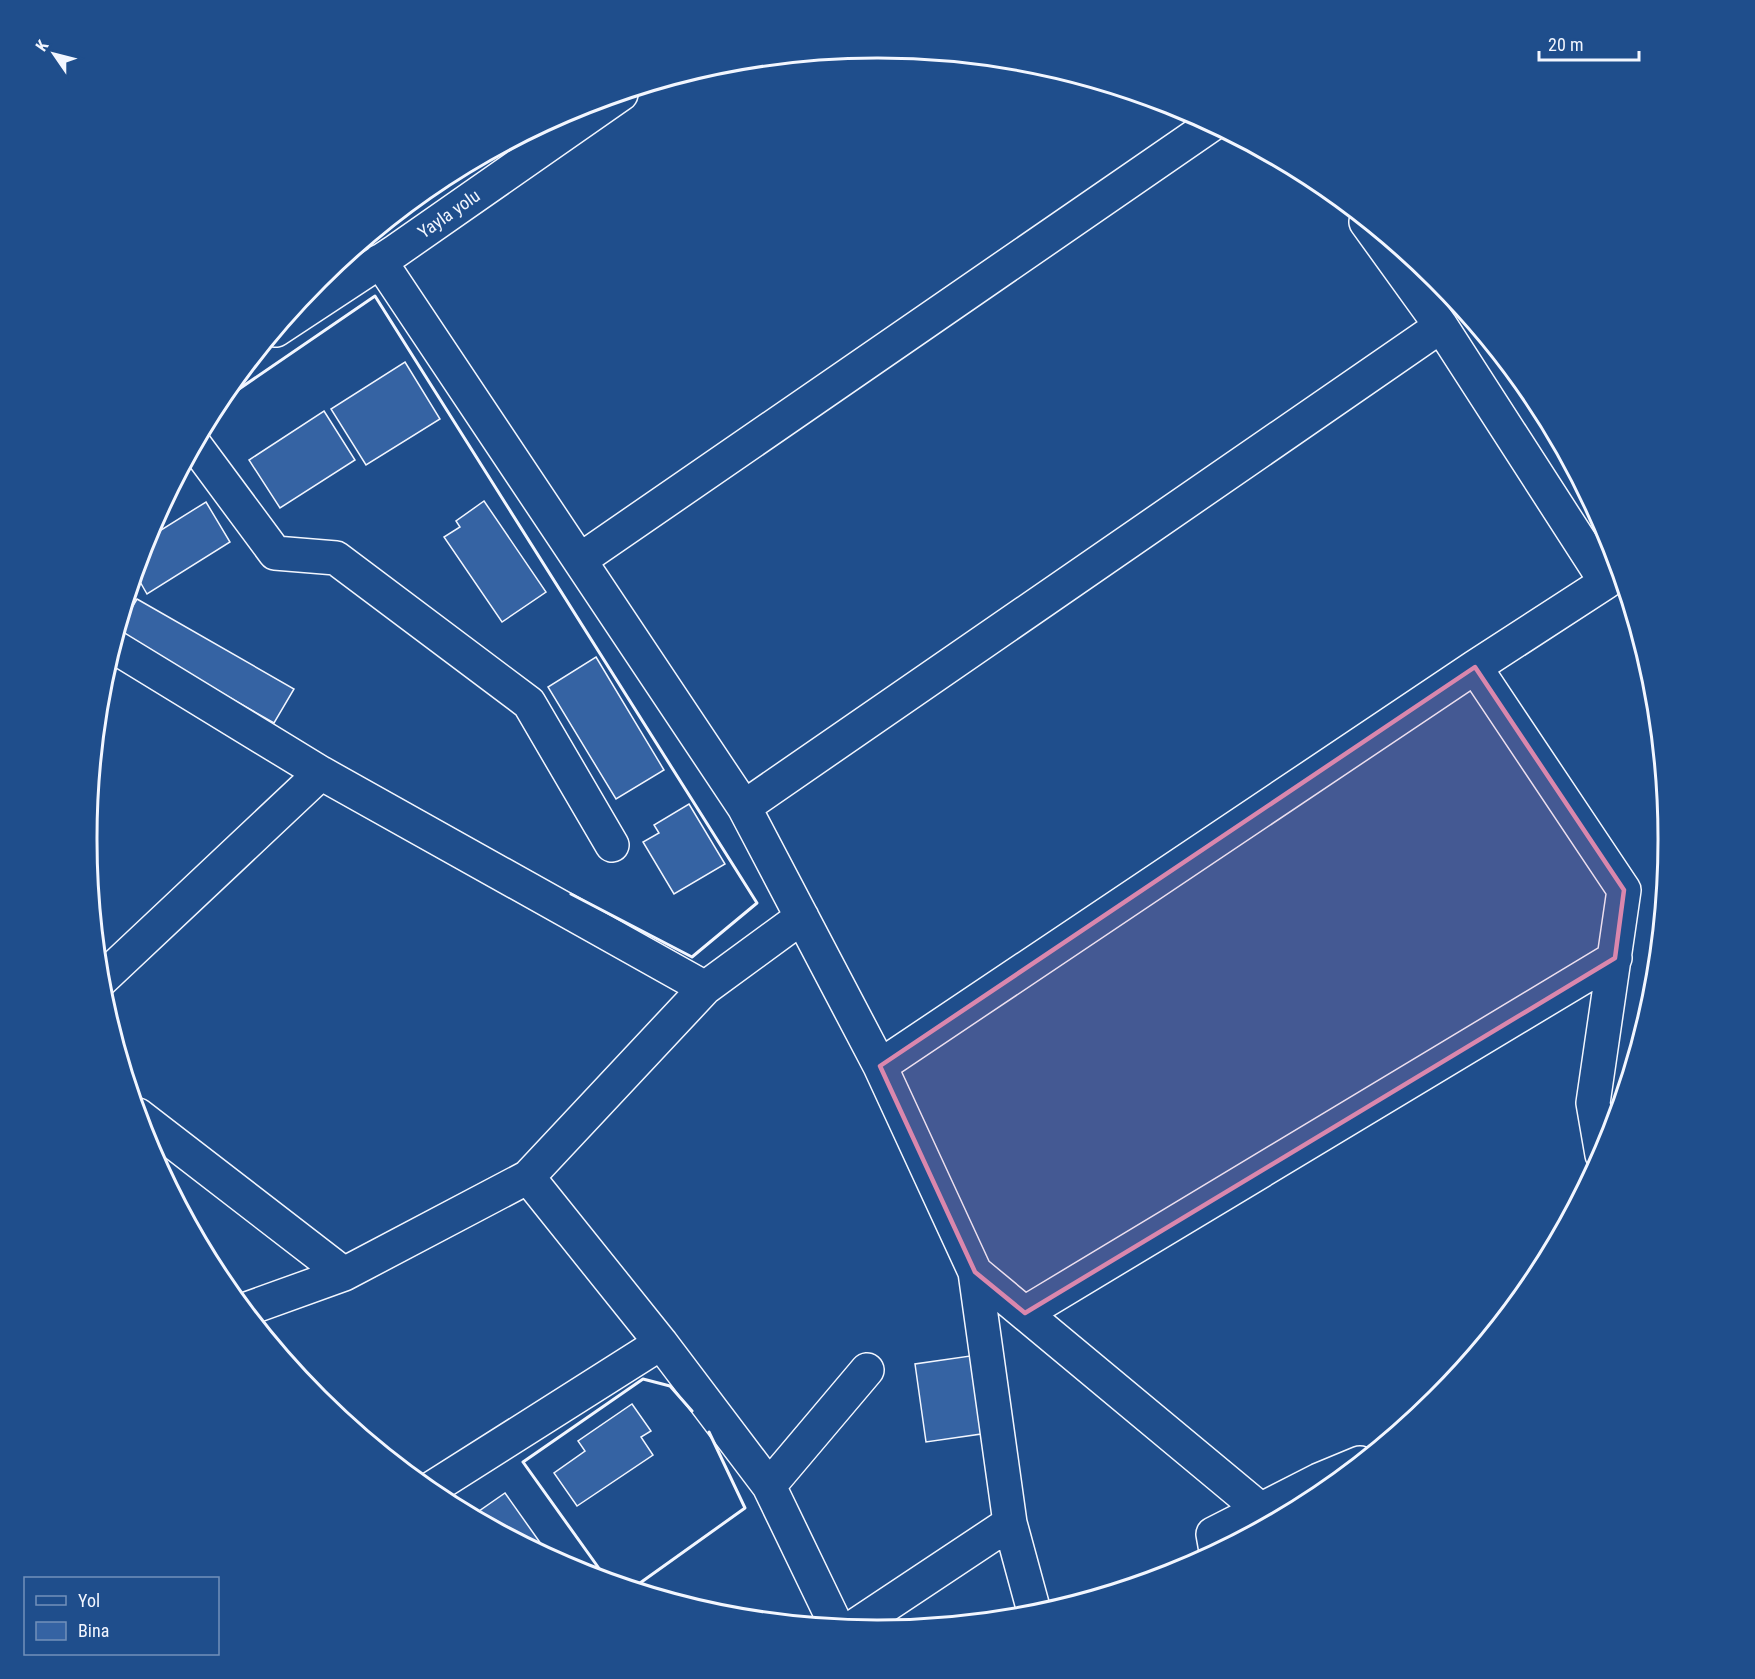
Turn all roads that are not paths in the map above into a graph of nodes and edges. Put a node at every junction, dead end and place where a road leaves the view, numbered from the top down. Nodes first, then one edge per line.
1 (591, 113) edge
2 (1203, 130) edge
3 (1381, 243) edge
4 (385, 247) edge
5 (307, 306) edge
6 (1441, 326) junction
7 (200, 451) edge
8 (580, 560) junction
9 (120, 650) edge
10 (1475, 668) junction
11 (321, 773) junction
12 (744, 807) junction
13 (612, 845) dead end
14 (802, 917) junction
15 (1615, 958) junction
16 (109, 973) edge
17 (705, 988) junction
18 (880, 1066) junction
19 (151, 1125) edge
20 (1599, 1138) edge
21 (528, 1177) junction
22 (975, 1272) junction
23 (344, 1274) junction
24 (252, 1307) edge
25 (1024, 1313) junction
26 (661, 1343) junction
27 (867, 1370) dead end
28 (438, 1485) edge
29 (769, 1486) junction
30 (1305, 1493) edge
31 (1261, 1510) junction
32 (1010, 1524) junction
33 (1215, 1544) edge
34 (1032, 1605) edge
35 (833, 1619) edge
36 (866, 1620) edge

1 - 4 street, Yayla yolu
2 - 8 street
3 - 6 street
4 - 5 street, Yayla yolu
4 - 8 street
6 - 10 street
6 - 12 street
7 - 13 street
8 - 12 street
9 - 11 street
10 - 15 street
10 - 18 street
11 - 16 street
11 - 17 street
12 - 14 street
14 - 17 street
14 - 18 street
15 - 20 street
15 - 25 street
17 - 21 street
18 - 22 street
19 - 23 street
21 - 23 street
21 - 26 street
22 - 25 street
22 - 32 street
23 - 24 street
25 - 31 street
26 - 28 street
26 - 29 street
27 - 29 street
29 - 35 street
30 - 31 street
31 - 33 street
32 - 34 street
32 - 36 street

